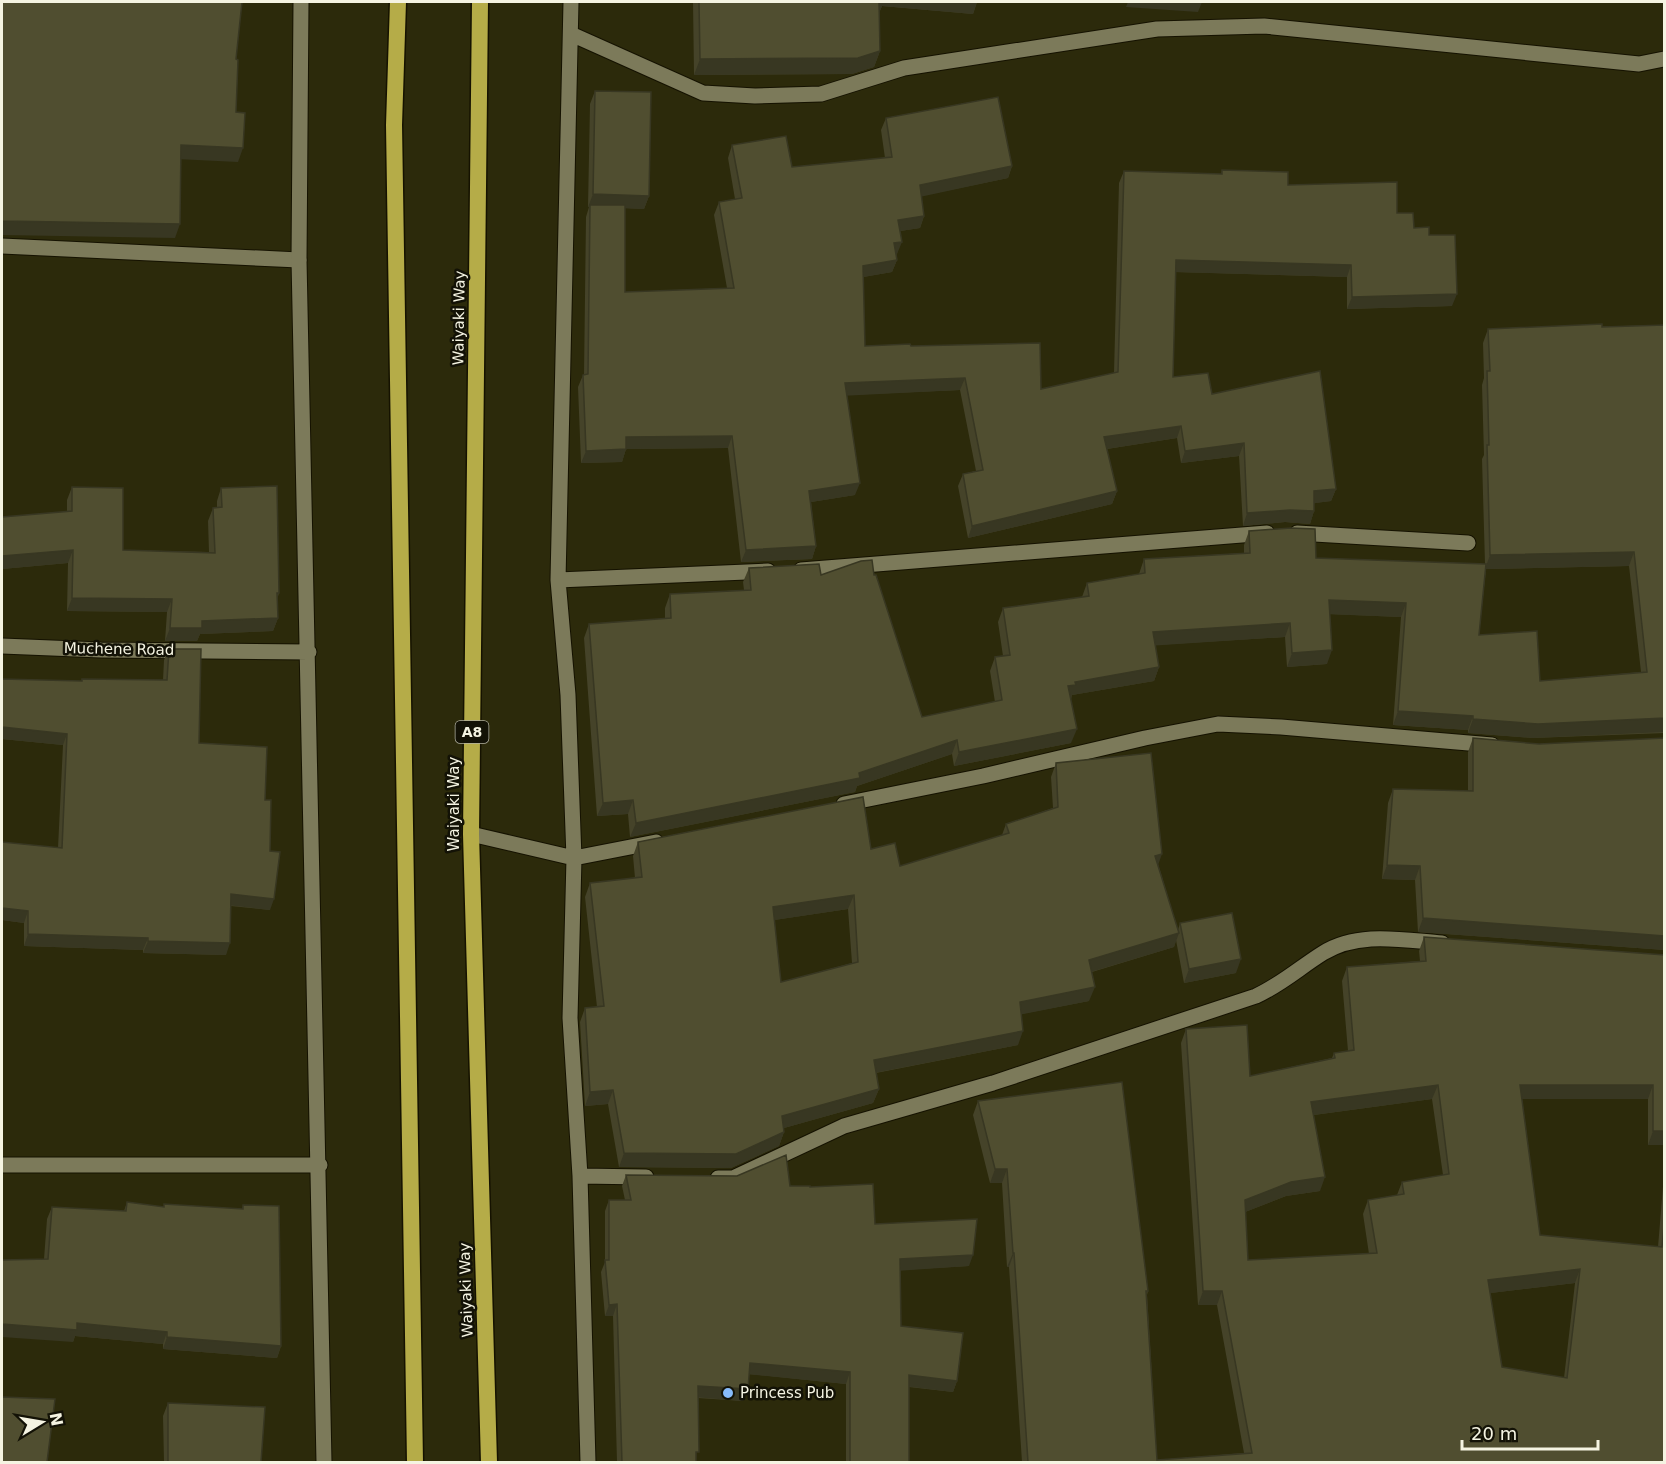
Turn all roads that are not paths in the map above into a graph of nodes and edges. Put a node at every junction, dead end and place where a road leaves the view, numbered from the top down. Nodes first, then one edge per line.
1 (301, 2) edge
2 (398, 2) edge
3 (480, 2) edge
4 (571, 2) edge
5 (571, 34) junction
6 (1665, 59) edge
7 (2, 246) edge
8 (299, 260) junction
9 (1468, 543) dead end
10 (558, 580) junction
11 (2, 646) edge
12 (309, 652) junction
13 (1510, 746) edge
14 (826, 808) edge
15 (471, 834) junction
16 (666, 840) edge
17 (574, 858) junction
18 (1459, 944) edge
19 (2, 1165) edge
20 (320, 1166) junction
21 (580, 1176) junction
22 (662, 1177) edge
23 (698, 1178) edge
24 (324, 1462) edge
25 (415, 1462) edge
26 (489, 1462) edge
27 (588, 1462) edge

1 - 8 street
2 - 25 highway
3 - 15 highway, Waiyaki Way / A8
4 - 5 street
5 - 6 street
5 - 10 street
7 - 8 street
8 - 12 street
9 - 10 street
10 - 17 street
11 - 12 street, Muchene Road
12 - 20 street
13 - 14 street
15 - 17 street
15 - 26 highway, Waiyaki Way / A8
16 - 17 street
17 - 21 street
18 - 23 street
19 - 20 street
20 - 24 street
21 - 22 street
21 - 27 street

